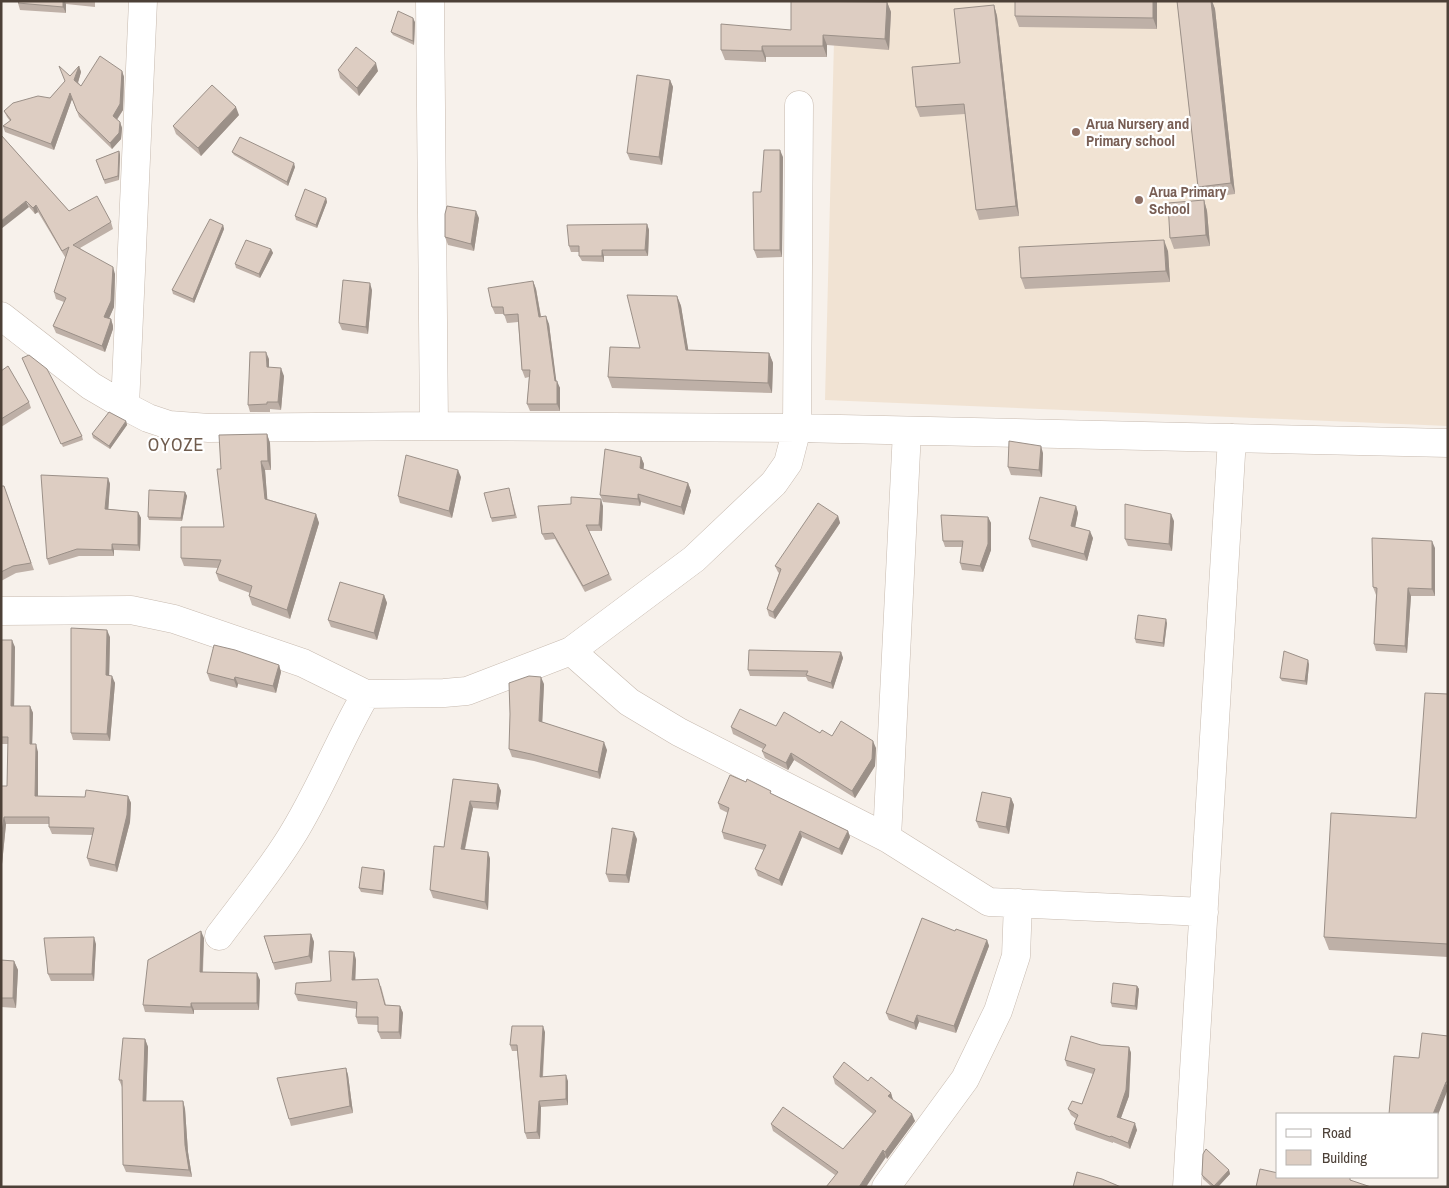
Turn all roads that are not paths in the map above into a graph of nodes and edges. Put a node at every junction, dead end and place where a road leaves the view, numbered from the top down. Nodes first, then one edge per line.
1 (143, 1) edge
2 (430, 1) edge
3 (799, 105) dead end
4 (1, 316) edge
5 (125, 406) junction
6 (434, 426) junction
7 (797, 428) junction
8 (907, 431) junction
9 (1232, 438) junction
10 (1448, 443) edge
11 (1, 611) edge
12 (571, 651) junction
13 (366, 694) junction
14 (887, 838) junction
15 (1018, 903) junction
16 (1204, 912) junction
17 (219, 936) dead end
18 (886, 1187) edge
19 (1187, 1187) edge

1 - 5 street
2 - 6 street
3 - 7 street
4 - 5 street
5 - 6 street
6 - 7 street
7 - 8 street
7 - 12 street
8 - 9 street
8 - 14 street
9 - 10 street
9 - 16 street
11 - 13 street
12 - 13 street
12 - 14 street
13 - 17 street
14 - 15 street
15 - 16 street
15 - 18 street
16 - 19 street

